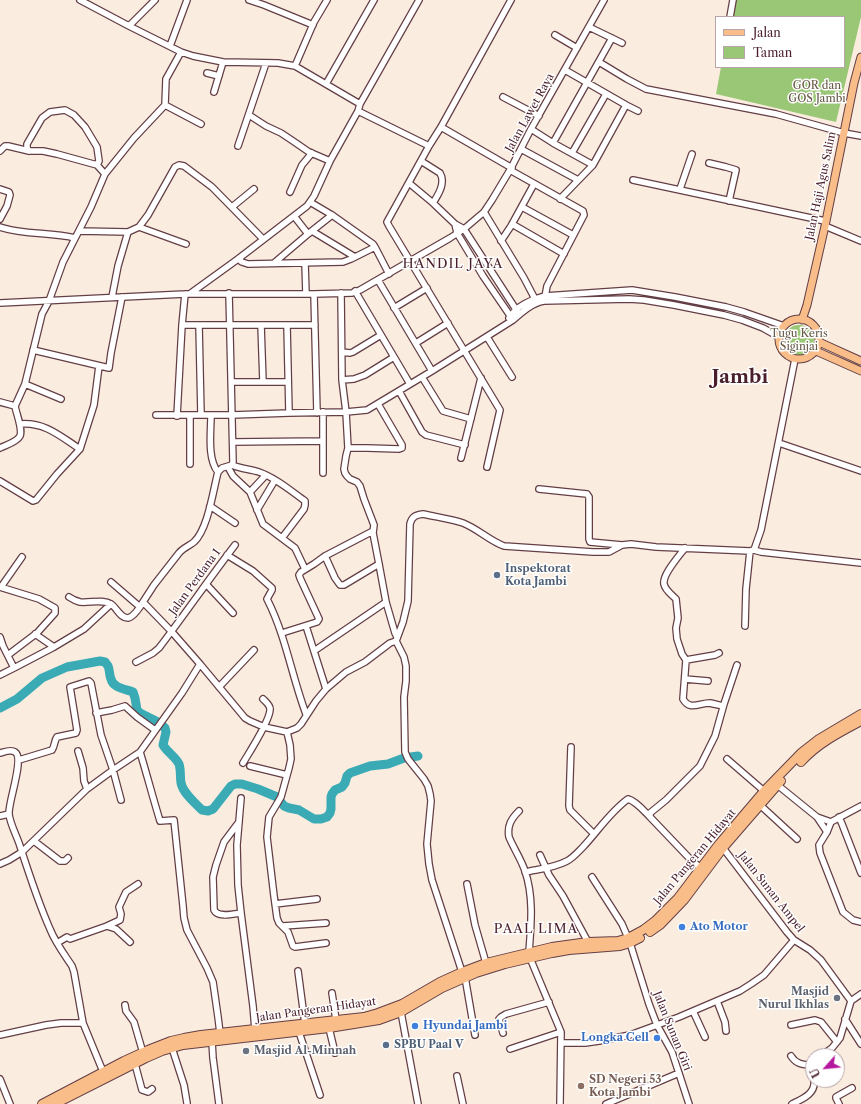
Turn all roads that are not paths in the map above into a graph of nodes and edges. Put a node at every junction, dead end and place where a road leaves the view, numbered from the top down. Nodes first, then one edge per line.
1 (80, 0) edge
2 (155, 0) edge
3 (187, 0) edge
4 (249, 0) edge
5 (327, 0) edge
6 (374, 0) edge
7 (419, 0) edge
8 (511, 0) edge
9 (604, 0) edge
10 (733, 0) edge
11 (730, 16) edge
12 (313, 25) junction
13 (129, 26) junction
14 (589, 27) junction
15 (555, 35) dead end
16 (612, 38) junction
17 (622, 43) dead end
18 (170, 46) junction
19 (577, 48) junction
20 (181, 52) junction
21 (861, 57) edge
22 (223, 62) junction
23 (599, 62) junction
24 (266, 63) junction
25 (294, 66) junction
26 (860, 69) edge
27 (565, 70) junction
28 (207, 72) dead end
29 (219, 76) junction
30 (587, 83) junction
31 (326, 84) junction
32 (214, 92) dead end
33 (606, 94) junction
34 (503, 96) dead end
35 (360, 104) junction
36 (165, 105) junction
37 (626, 106) junction
38 (358, 111) junction
39 (638, 111) dead end
40 (249, 115) junction
41 (539, 116) junction
42 (201, 124) dead end
43 (441, 127) junction
44 (531, 129) junction
45 (844, 133) junction
46 (861, 136) edge
47 (553, 143) junction
48 (238, 146) dead end
49 (429, 146) junction
50 (521, 149) junction
51 (29, 150) junction
52 (0, 151) edge
53 (312, 153) junction
54 (572, 153) junction
55 (692, 154) dead end
56 (330, 161) junction
57 (421, 161) junction
58 (709, 163) dead end
59 (98, 164) junction
60 (593, 165) junction
61 (511, 169) junction
62 (105, 174) junction
63 (578, 180) junction
64 (633, 180) dead end
65 (409, 184) junction
66 (534, 184) junction
67 (0, 188) edge
68 (254, 189) dead end
69 (680, 189) junction
70 (290, 192) dead end
71 (560, 199) junction
72 (729, 200) junction
73 (310, 202) junction
74 (433, 203) junction
75 (232, 207) junction
76 (522, 207) junction
77 (484, 212) junction
78 (332, 215) junction
79 (294, 216) junction
80 (0, 219) edge
81 (455, 224) junction
82 (512, 224) junction
83 (825, 224) junction
84 (0, 227) edge
85 (138, 228) junction
86 (464, 229) junction
87 (79, 231) junction
88 (128, 232) junction
89 (310, 232) junction
90 (457, 233) junction
91 (573, 235) junction
92 (75, 238) junction
93 (263, 239) junction
94 (501, 241) junction
95 (861, 241) edge
96 (186, 244) dead end
97 (375, 247) junction
98 (564, 254) junction
99 (355, 257) junction
100 (238, 260) junction
101 (410, 261) junction
102 (274, 263) junction
103 (305, 263) junction
104 (491, 272) junction
105 (389, 274) junction
106 (483, 276) junction
107 (378, 280) junction
108 (427, 288) junction
109 (355, 292) junction
110 (188, 293) junction
111 (341, 293) junction
112 (229, 294) junction
113 (306, 294) junction
114 (314, 294) junction
115 (112, 297) junction
116 (122, 297) junction
117 (546, 298) junction
118 (535, 299) junction
119 (49, 301) junction
120 (0, 303) edge
121 (394, 308) junction
122 (518, 312) junction
123 (512, 318) junction
124 (802, 320) junction
125 (448, 324) junction
126 (182, 325) junction
127 (199, 325) junction
128 (229, 325) junction
129 (261, 325) junction
130 (287, 325) junction
131 (314, 325) junction
132 (784, 326) junction
133 (381, 335) junction
134 (487, 337) junction
135 (779, 337) junction
136 (819, 342) junction
137 (416, 343) junction
138 (33, 350) junction
139 (465, 351) junction
140 (816, 351) junction
141 (342, 352) junction
142 (394, 357) junction
143 (795, 359) junction
144 (861, 361) edge
145 (99, 366) junction
146 (432, 371) junction
147 (861, 371) edge
148 (512, 377) dead end
149 (422, 378) junction
150 (481, 378) junction
151 (342, 380) junction
152 (231, 382) junction
153 (263, 382) junction
154 (288, 382) junction
155 (26, 384) junction
156 (410, 384) junction
157 (399, 391) junction
158 (61, 399) dead end
159 (0, 402) edge
160 (378, 404) junction
161 (15, 406) junction
162 (346, 412) junction
163 (289, 413) junction
164 (320, 413) junction
165 (156, 415) dead end
166 (201, 415) junction
167 (211, 415) junction
168 (232, 415) junction
169 (177, 416) junction
170 (190, 416) junction
171 (471, 420) junction
172 (20, 424) junction
173 (324, 441) junction
174 (233, 442) junction
175 (779, 443) junction
176 (465, 446) junction
177 (0, 448) edge
178 (348, 448) junction
179 (80, 449) junction
180 (461, 458) dead end
181 (190, 464) dead end
182 (230, 466) junction
183 (487, 467) dead end
184 (861, 471) edge
185 (218, 472) junction
186 (323, 473) dead end
187 (266, 476) junction
188 (275, 480) junction
189 (0, 481) edge
190 (538, 489) dead end
191 (250, 492) junction
192 (210, 506) junction
193 (257, 510) junction
194 (235, 523) dead end
195 (373, 531) junction
196 (282, 538) junction
197 (234, 545) dead end
198 (622, 545) junction
199 (685, 548) junction
200 (752, 550) junction
201 (227, 555) junction
202 (325, 556) junction
203 (22, 557) dead end
204 (861, 563) edge
205 (379, 564) junction
206 (305, 569) junction
207 (111, 582) dead end
208 (206, 584) junction
209 (1, 587) edge
210 (69, 597) dead end
211 (386, 602) junction
212 (110, 604) junction
213 (141, 605) junction
214 (232, 613) dead end
215 (306, 626) junction
216 (745, 626) dead end
217 (172, 632) junction
218 (282, 633) junction
219 (35, 634) junction
220 (0, 637) edge
221 (397, 639) junction
222 (54, 647) junction
223 (254, 650) dead end
224 (314, 651) junction
225 (718, 653) dead end
226 (8, 655) junction
227 (686, 660) junction
228 (136, 662) dead end
229 (200, 664) junction
230 (737, 665) dead end
231 (14, 668) junction
232 (0, 675) edge
233 (685, 680) junction
234 (708, 681) dead end
235 (219, 687) junction
236 (326, 689) junction
237 (263, 699) dead end
238 (723, 706) junction
239 (96, 713) junction
240 (306, 714) junction
241 (861, 714) edge
242 (861, 720) edge
243 (264, 727) junction
244 (156, 729) junction
245 (287, 732) junction
246 (571, 747) dead end
247 (78, 751) dead end
248 (140, 752) junction
249 (0, 753) edge
250 (727, 759) dead end
251 (19, 760) junction
252 (243, 763) dead end
253 (250, 766) dead end
254 (113, 770) junction
255 (287, 775) junction
256 (776, 783) junction
257 (87, 789) junction
258 (764, 791) junction
259 (241, 798) dead end
260 (121, 800) dead end
261 (760, 806) junction
262 (861, 806) edge
263 (519, 811) dead end
264 (9, 814) junction
265 (0, 816) edge
266 (650, 817) junction
267 (817, 817) junction
268 (839, 817) junction
269 (239, 820) junction
270 (831, 822) junction
271 (827, 832) junction
272 (594, 834) junction
273 (796, 839) dead end
274 (34, 841) junction
275 (224, 842) junction
276 (237, 845) junction
277 (721, 846) junction
278 (22, 852) junction
279 (540, 855) dead end
280 (68, 858) dead end
281 (0, 864) edge
282 (546, 868) junction
283 (701, 868) junction
284 (525, 872) junction
285 (861, 873) edge
286 (592, 877) dead end
287 (138, 884) dead end
288 (467, 884) dead end
289 (317, 899) dead end
290 (275, 904) junction
291 (241, 913) junction
292 (861, 922) edge
293 (326, 923) dead end
294 (108, 926) junction
295 (283, 926) junction
296 (629, 940) junction
297 (794, 940) junction
298 (57, 942) junction
299 (130, 942) dead end
300 (588, 942) junction
301 (326, 943) dead end
302 (529, 955) junction
303 (486, 963) junction
304 (298, 971) dead end
305 (463, 975) junction
306 (332, 993) dead end
307 (861, 994) edge
308 (717, 1001) junction
309 (850, 1001) junction
310 (549, 1002) junction
311 (125, 1005) dead end
312 (693, 1011) junction
313 (392, 1012) junction
314 (401, 1012) junction
315 (845, 1019) junction
316 (336, 1020) junction
317 (365, 1020) junction
318 (83, 1023) junction
319 (305, 1024) junction
320 (657, 1025) junction
321 (791, 1025) dead end
322 (329, 1028) junction
323 (726, 1031) dead end
324 (299, 1032) junction
325 (561, 1032) junction
326 (220, 1033) junction
327 (256, 1033) junction
328 (503, 1033) dead end
329 (0, 1035) edge
330 (475, 1035) dead end
331 (705, 1037) dead end
332 (212, 1042) junction
333 (837, 1042) junction
334 (561, 1043) junction
335 (861, 1044) edge
336 (172, 1048) junction
337 (830, 1048) edge
338 (510, 1049) dead end
339 (143, 1053) junction
340 (335, 1054) dead end
341 (791, 1056) dead end
342 (135, 1064) junction
343 (805, 1064) edge
344 (679, 1073) junction
345 (105, 1075) junction
346 (457, 1076) dead end
347 (0, 1079) edge
348 (813, 1088) edge
349 (852, 1088) dead end
350 (152, 1089) dead end
351 (320, 1095) dead end
352 (187, 1103) edge
353 (10, 1104) edge
354 (42, 1104) edge
355 (55, 1104) edge
356 (219, 1104) edge
357 (418, 1104) edge
358 (462, 1104) edge
359 (560, 1104) edge
360 (606, 1104) edge
361 (689, 1104) edge
362 (792, 1104) edge
363 (839, 1104) edge

1 - 13 street
2 - 13 street
3 - 18 street
4 - 12 street
5 - 12 street
6 - 31 street
7 - 35 street
8 - 43 street
9 - 14 street, Jalan Lawet Raya
10 - 11 street
12 - 25 street
13 - 18 street
14 - 16 street
14 - 19 street, Jalan Lawet Raya
15 - 19 street
16 - 17 street
16 - 23 street
18 - 20 street
19 - 27 street, Jalan Lawet Raya
20 - 22 street
20 - 36 street
21 - 26 main road, Jalan Haji Agus Salim
22 - 24 street
22 - 29 street
23 - 30 street
23 - 45 street
24 - 25 street
24 - 40 street
25 - 31 street
26 - 45 main road, Jalan Haji Agus Salim
27 - 30 street
27 - 41 street, Jalan Lawet Raya
28 - 29 street
29 - 32 street
30 - 33 street
30 - 47 street
31 - 35 street
33 - 37 street
33 - 54 street
34 - 41 street
35 - 38 street
36 - 42 street
36 - 62 street
37 - 39 street
37 - 60 street
38 - 49 street
38 - 56 street
40 - 48 street
40 - 53 street
41 - 44 street, Jalan Lawet Raya
43 - 49 street
43 - 61 street
44 - 47 street
44 - 50 street, Jalan Lawet Raya
45 - 46 street
45 - 83 main road, Jalan Haji Agus Salim
47 - 54 street
49 - 57 street
50 - 61 street, Jalan Lawet Raya
50 - 63 street
51 - 52 street
51 - 59 street
51 - 59 street
53 - 56 street
53 - 70 street
54 - 60 street
55 - 69 street
56 - 73 street
57 - 65 street
57 - 74 street
58 - 72 street
59 - 62 street
60 - 63 street
61 - 66 street
61 - 77 street, Jalan Lawet Raya
62 - 87 street
63 - 71 street
64 - 69 street
65 - 74 street
65 - 101 street
66 - 71 street
66 - 76 street
67 - 80 street
68 - 75 street
69 - 72 street
71 - 91 street
72 - 83 street
73 - 78 street
73 - 79 street
74 - 81 street
75 - 85 street
75 - 93 street
76 - 82 street
76 - 91 street
77 - 86 street, Jalan Lawet Raya
77 - 94 street
78 - 89 street
78 - 97 street
79 - 89 street
79 - 93 street
81 - 86 street
81 - 90 street
82 - 94 street
82 - 98 street
83 - 95 street
83 - 124 main road, Jalan Haji Agus Salim
84 - 92 street
85 - 88 street
85 - 96 street
86 - 90 street, Jalan Lawet Raya
86 - 104 street
87 - 88 street
87 - 92 street
88 - 115 street
89 - 99 street
89 - 102 street
90 - 101 street, Jalan Lawet Raya
90 - 106 street
91 - 98 street
92 - 119 street
93 - 100 street
94 - 118 street
97 - 99 street
97 - 105 street
98 - 117 street
99 - 103 street
100 - 102 street
100 - 110 street
101 - 105 street, Jalan Lawet Raya
101 - 108 street
102 - 103 street
103 - 113 street
104 - 106 street
104 - 122 street
105 - 107 street, Jalan Lawet Raya
106 - 123 street
107 - 109 street, Jalan Lawet Raya
107 - 121 street
108 - 121 street
108 - 125 street
109 - 111 street
109 - 133 street
110 - 112 street
110 - 116 street
110 - 126 street
111 - 114 street
111 - 141 street
112 - 113 street
112 - 128 street
113 - 114 street
114 - 131 street
115 - 116 street
115 - 119 street
116 - 145 street
117 - 118 street
117 - 122 street
117 - 132 street
117 - 135 street
118 - 122 street
119 - 120 street
119 - 138 street
121 - 137 street
122 - 123 street
123 - 134 street
124 - 132 main road
124 - 136 main road
125 - 137 street
125 - 139 street
126 - 127 street
126 - 169 street
127 - 128 street
127 - 166 street
128 - 129 street
128 - 152 street
129 - 130 street
129 - 153 street
130 - 131 street
130 - 154 street
131 - 164 street
132 - 135 main road
133 - 141 street
133 - 142 street
134 - 139 street
134 - 148 street
135 - 143 main road
136 - 140 main road
136 - 144 main road
137 - 146 street
138 - 145 street
138 - 155 street
139 - 146 street
139 - 150 street
140 - 143 main road
140 - 147 main road
141 - 151 street
142 - 151 street
142 - 156 street
143 - 175 street
145 - 179 street
146 - 149 street
149 - 156 street
149 - 171 street
150 - 171 street
150 - 183 street
151 - 162 street
152 - 153 street
152 - 168 street
153 - 154 street
154 - 163 street
155 - 158 street
155 - 161 street
156 - 157 street
157 - 160 street
157 - 176 street
159 - 161 street
160 - 162 street
160 - 178 street
161 - 172 street
162 - 164 street
162 - 178 street
163 - 164 street
163 - 168 street
164 - 173 street
165 - 169 street
166 - 167 street
166 - 170 street
167 - 168 street
167 - 185 street
168 - 174 street
169 - 170 street
170 - 181 street
171 - 176 street
172 - 177 street
172 - 179 street
173 - 174 street
173 - 186 street
174 - 182 street
175 - 184 street
175 - 200 street
176 - 180 street
178 - 195 street
179 - 189 street
182 - 185 street
182 - 187 street
182 - 191 street
185 - 192 street
187 - 188 street
187 - 191 street
188 - 193 street
188 - 196 street
190 - 198 street
191 - 193 street
192 - 194 street
192 - 213 street
193 - 196 street
195 - 202 street
195 - 205 street
196 - 206 street
197 - 201 street, Jalan Perdana 1
198 - 199 street
198 - 221 street
199 - 200 street
199 - 227 street
200 - 204 street
200 - 216 street
201 - 208 street, Jalan Perdana 1
201 - 218 street
202 - 205 street
202 - 206 street
203 - 209 street
205 - 211 street
206 - 215 street
207 - 213 street
208 - 214 street
208 - 217 street, Jalan Perdana 1
209 - 219 street
210 - 212 street
211 - 221 street
211 - 224 street
212 - 213 street
212 - 222 street
213 - 217 street
215 - 218 street
215 - 224 street
217 - 228 street, Jalan Perdana 1
217 - 229 street
218 - 240 street
219 - 222 street
219 - 226 street
220 - 226 street
221 - 236 street
221 - 305 street
222 - 231 street
223 - 235 street
224 - 236 street
225 - 227 street
226 - 231 street
227 - 233 street
229 - 235 street
229 - 244 street
230 - 238 street
231 - 232 street
233 - 234 street
233 - 238 street
235 - 243 street
236 - 240 street
237 - 243 street
238 - 266 street
239 - 244 street
239 - 251 street
239 - 254 street
240 - 245 street
241 - 256 highway, Jalan Pangeran Hidayat
242 - 256 highway, Jalan Pangeran Hidayat
243 - 245 street
243 - 252 street
244 - 248 street
245 - 255 street
246 - 272 street
247 - 257 street
248 - 254 street
248 - 326 street
249 - 251 street
250 - 258 street
251 - 264 street
253 - 255 street
254 - 257 street
254 - 260 street
255 - 290 street
256 - 258 highway, Jalan Pangeran Hidayat
256 - 261 highway, Jalan Pangeran Hidayat
256 - 267 street
257 - 274 street
258 - 277 highway, Jalan Pangeran Hidayat
259 - 269 street
261 - 273 street
261 - 277 highway, Jalan Pangeran Hidayat
262 - 268 street
263 - 284 street
264 - 265 street
264 - 278 street
266 - 272 street
266 - 283 street
267 - 270 street
267 - 271 street
268 - 270 street
268 - 285 street
269 - 275 street
269 - 276 street
270 - 271 street
271 - 292 street
272 - 282 street
274 - 278 street
274 - 280 street
275 - 276 street
275 - 291 street
276 - 291 street
277 - 283 highway, Jalan Pangeran Hidayat
277 - 296 highway, Jalan Pangeran Hidayat
277 - 297 street, Jalan Sunan Ampel
278 - 281 street
278 - 298 street
279 - 282 street
282 - 284 street
282 - 300 street
283 - 296 highway, Jalan Pangeran Hidayat
284 - 302 street
286 - 296 street, Jalan Sunan Giri
287 - 294 street
288 - 303 street
289 - 290 street
290 - 295 street
291 - 327 street
293 - 295 street
294 - 298 street
294 - 299 street
295 - 301 street
296 - 300 highway, Jalan Pangeran Hidayat
296 - 302 highway, Jalan Pangeran Hidayat
296 - 320 street, Jalan Sunan Giri
297 - 308 street
297 - 309 street, Jalan Sunan Ampel
298 - 318 street
300 - 302 highway, Jalan Pangeran Hidayat
302 - 303 highway, Jalan Pangeran Hidayat
302 - 305 highway, Jalan Pangeran Hidayat
302 - 310 street
303 - 305 highway, Jalan Pangeran Hidayat
304 - 319 street
305 - 313 highway, Jalan Pangeran Hidayat
305 - 314 highway, Jalan Pangeran Hidayat
305 - 330 street
306 - 316 street
307 - 309 street
308 - 312 street
308 - 323 street
309 - 315 street
310 - 325 street
310 - 328 street
311 - 339 street
312 - 320 street
312 - 331 street
313 - 314 highway, Jalan Pangeran Hidayat
313 - 317 highway, Jalan Pangeran Hidayat
314 - 357 street
315 - 333 street
315 - 335 street
316 - 317 highway, Jalan Pangeran Hidayat
316 - 319 highway, Jalan Pangeran Hidayat
317 - 322 highway, Jalan Pangeran Hidayat
318 - 329 street
318 - 345 street
319 - 327 highway, Jalan Pangeran Hidayat
320 - 334 street
320 - 344 street, Jalan Sunan Giri
321 - 333 street
322 - 324 highway, Jalan Pangeran Hidayat
322 - 340 street
324 - 327 highway, Jalan Pangeran Hidayat
324 - 351 street
325 - 334 street
325 - 338 street
326 - 327 highway, Jalan Pangeran Hidayat
326 - 339 highway, Jalan Pangeran Hidayat
327 - 332 highway, Jalan Pangeran Hidayat
332 - 336 highway, Jalan Pangeran Hidayat
332 - 356 street
333 - 337 street
334 - 359 street
336 - 342 highway, Jalan Pangeran Hidayat
336 - 352 street
339 - 345 highway, Jalan Pangeran Hidayat
341 - 343 street
342 - 345 highway, Jalan Pangeran Hidayat
342 - 350 street
344 - 360 street
344 - 361 street, Jalan Sunan Giri
345 - 354 highway, Jalan Pangeran Hidayat
345 - 355 highway, Jalan Pangeran Hidayat
346 - 358 street
347 - 353 street
348 - 362 street
349 - 363 street

